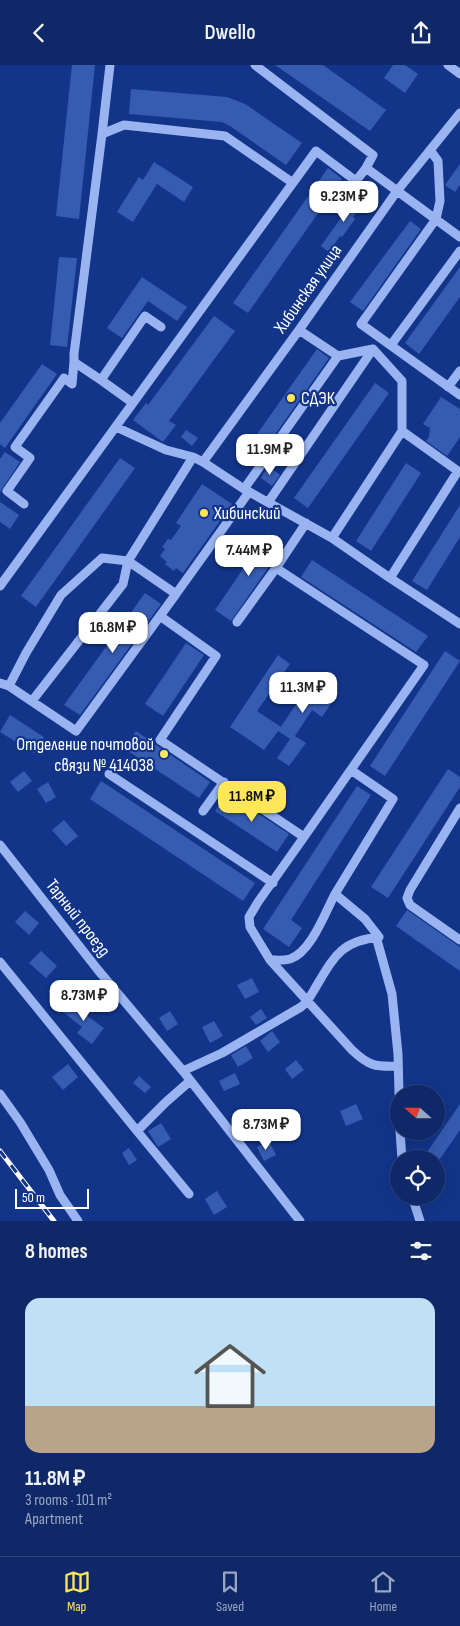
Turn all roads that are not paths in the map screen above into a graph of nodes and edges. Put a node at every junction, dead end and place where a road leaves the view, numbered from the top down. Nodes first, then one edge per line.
1 (110, 65) edge
2 (255, 65) edge
3 (448, 65) edge
4 (460, 73) edge
5 (460, 113) edge
6 (102, 134) junction
7 (430, 150) junction
8 (366, 168) junction
9 (293, 183) junction
10 (397, 191) junction
11 (436, 219) junction
12 (460, 237) edge
13 (460, 251) edge
14 (161, 327) dead end
15 (299, 330) junction
16 (391, 345) junction
17 (373, 349) junction
18 (338, 357) junction
19 (74, 362) junction
20 (460, 371) edge
21 (100, 380) junction
22 (448, 387) junction
23 (460, 395) edge
24 (133, 403) junction
25 (116, 427) junction
26 (402, 431) junction
27 (193, 457) junction
28 (203, 462) junction
29 (247, 490) junction
30 (269, 501) junction
31 (24, 503) dead end
32 (306, 523) junction
33 (332, 539) junction
34 (128, 561) junction
35 (276, 568) junction
36 (390, 578) junction
37 (0, 586) edge
38 (176, 594) junction
39 (160, 616) junction
40 (459, 621) edge
41 (237, 622) dead end
42 (5, 685) edge
43 (32, 701) junction
44 (351, 770) junction
45 (109, 774) dead end
46 (224, 782) junction
47 (460, 808) edge
48 (203, 811) dead end
49 (304, 837) junction
50 (0, 845) edge
51 (273, 883) junction
52 (335, 895) junction
53 (379, 937) junction
54 (460, 940) edge
55 (270, 960) junction
56 (0, 962) edge
57 (307, 1002) junction
58 (398, 1067) junction
59 (183, 1071) junction
60 (190, 1081) junction
61 (399, 1085) edge
62 (0, 1093) edge
63 (138, 1131) junction
64 (190, 1194) dead end
65 (415, 1205) edge
66 (78, 1221) edge
67 (300, 1221) edge
68 (420, 1221) edge

1 - 6 street
2 - 8 street
3 - 4 street
5 - 7 street, Хибинская улица
6 - 9 street
6 - 19 street
7 - 10 street, Хибинская улица
7 - 11 street
8 - 9 street
8 - 10 street
9 - 24 street
10 - 11 street
10 - 15 street, Хибинская улица
11 - 12 street
11 - 16 street
13 - 16 street
14 - 21 street
15 - 18 street
15 - 28 street, Хибинская улица
16 - 22 street
17 - 18 street
17 - 26 street
17 - 30 street
18 - 29 street
19 - 21 street
19 - 31 street
20 - 22 street
21 - 24 street
22 - 23 street
24 - 25 street
25 - 27 street
25 - 37 street
26 - 33 street
26 - 36 street
27 - 28 street
27 - 34 street
28 - 29 street
29 - 30 street
29 - 38 street
30 - 32 street
32 - 33 street
32 - 35 street
33 - 36 street
34 - 38 street
34 - 42 street
34 - 43 street
35 - 41 street
35 - 44 street
36 - 40 street
38 - 39 street
39 - 43 street
39 - 46 street
42 - 43 street
44 - 49 street
44 - 52 street
45 - 51 street
46 - 48 street
46 - 49 street
47 - 54 street
49 - 51 street
50 - 59 street, Тарный проезд
51 - 55 street
52 - 53 street
52 - 55 street
53 - 57 street
53 - 58 street
55 - 57 street
56 - 63 street
57 - 58 street
57 - 59 street
58 - 61 street
59 - 60 street, Тарный проезд
60 - 63 street
60 - 67 street, Тарный проезд
62 - 66 street
63 - 64 street
65 - 68 street

